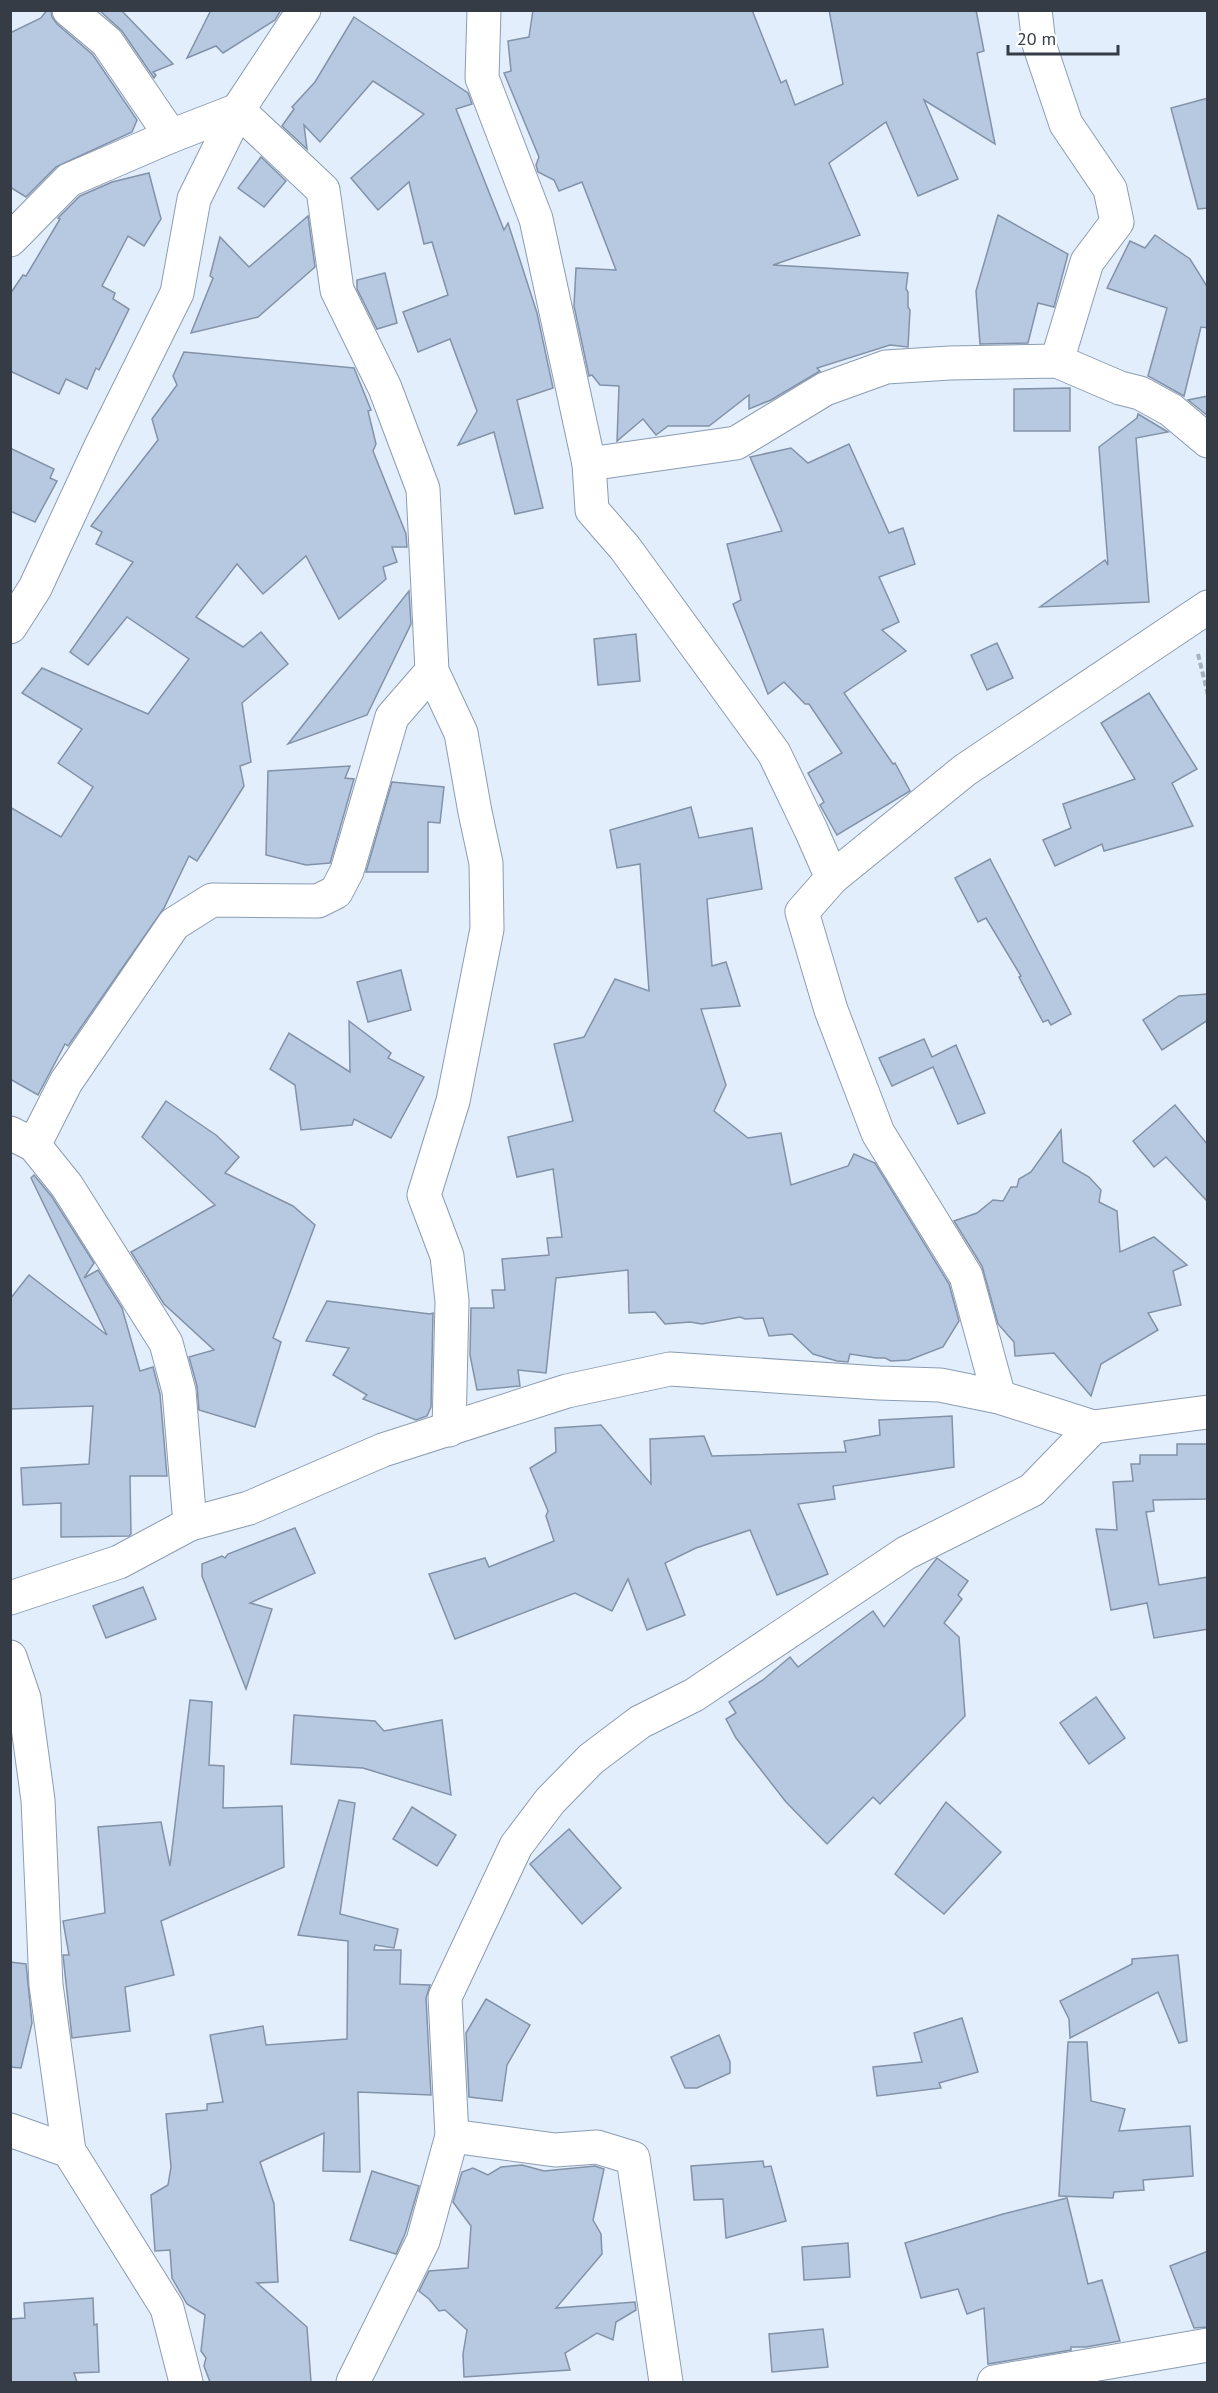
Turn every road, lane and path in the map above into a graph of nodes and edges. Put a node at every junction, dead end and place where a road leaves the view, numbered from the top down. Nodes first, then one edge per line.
1 (69, 10) edge
2 (304, 10) edge
3 (483, 10) edge
4 (1035, 10) edge
5 (238, 110) junction
6 (171, 136) junction
7 (10, 240) edge
8 (1057, 361) junction
9 (1208, 441) edge
10 (589, 464) junction
11 (1208, 607) edge
12 (10, 627) edge
13 (432, 671) junction
14 (832, 878) junction
15 (22, 1139) edge
16 (999, 1397) junction
17 (1208, 1412) edge
18 (1094, 1427) junction
19 (449, 1430) junction
20 (190, 1524) junction
21 (10, 1598) edge
22 (10, 1657) edge
23 (10, 2130) edge
24 (452, 2136) junction
25 (69, 2151) junction
26 (1208, 2345) edge
27 (186, 2382) edge
28 (353, 2382) edge
29 (666, 2382) edge
30 (994, 2382) edge

1 - 6 street
2 - 5 street
3 - 10 street
4 - 8 street
5 - 6 street
5 - 12 street
5 - 13 street
6 - 7 street
8 - 9 street
8 - 10 street
10 - 14 street
11 - 14 street
13 - 15 street
13 - 19 street
14 - 16 street
15 - 20 street
16 - 18 street
16 - 19 street
17 - 18 street
18 - 24 street
19 - 20 street
20 - 21 street
22 - 25 street
23 - 25 street
24 - 28 street
24 - 29 street
25 - 27 street
26 - 30 street

